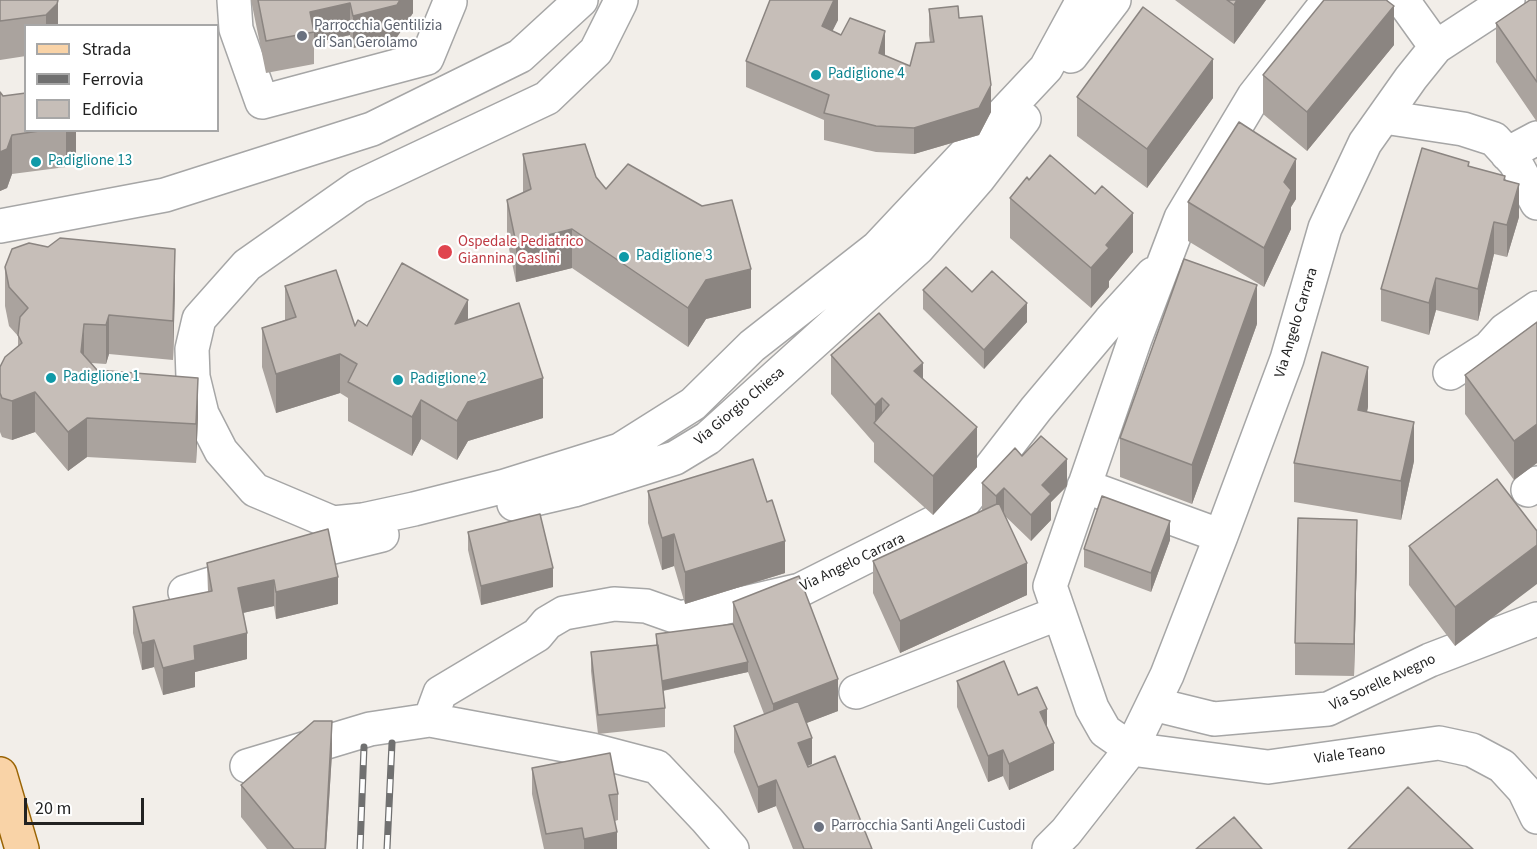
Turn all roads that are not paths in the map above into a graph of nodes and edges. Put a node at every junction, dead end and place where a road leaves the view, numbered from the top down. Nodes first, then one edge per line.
1 (234, 0) edge
2 (581, 0) edge
3 (621, 0) edge
4 (1083, 0) edge
5 (1114, 0) edge
6 (1329, 0) edge
7 (1404, 0) edge
8 (1508, 0) edge
9 (452, 1) edge
10 (1437, 47) junction
11 (1384, 117) junction
12 (1537, 138) edge
13 (1507, 154) junction
14 (1537, 203) edge
15 (0, 225) edge
16 (1165, 262) junction
17 (1537, 308) edge
18 (1450, 373) dead end
19 (1084, 486) junction
20 (1221, 536) junction
21 (185, 592) dead end
22 (1059, 613) junction
23 (1537, 619) edge
24 (856, 692) dead end
25 (1153, 704) junction
26 (430, 720) junction
27 (1131, 749) junction
28 (247, 766) dead end
29 (0, 774) edge
30 (1537, 817) edge
31 (22, 849) edge
32 (732, 849) edge
33 (1049, 849) edge

1 - 9 street
2 - 15 street
3 - 4 street
5 - 21 street, Via Giorgio Chiesa
6 - 16 street, Via Angelo Carrara
7 - 10 street
8 - 10 street, Via Angelo Carrara
10 - 11 street, Via Angelo Carrara
11 - 13 street
11 - 20 street, Via Angelo Carrara
12 - 13 street
13 - 14 street
16 - 19 street, Via Angelo Carrara
16 - 26 street, Via Angelo Carrara
17 - 18 street
19 - 20 street
19 - 22 street, Via Angelo Carrara
20 - 25 street, Via Angelo Carrara
22 - 24 street
22 - 27 street, Via Angelo Carrara
23 - 25 street, Via Sorelle Avegno
25 - 27 street, Via Angelo Carrara
26 - 28 street
26 - 32 street
27 - 30 street, Viale Teano
27 - 33 street, Via Angelo Carrara
29 - 31 main road

